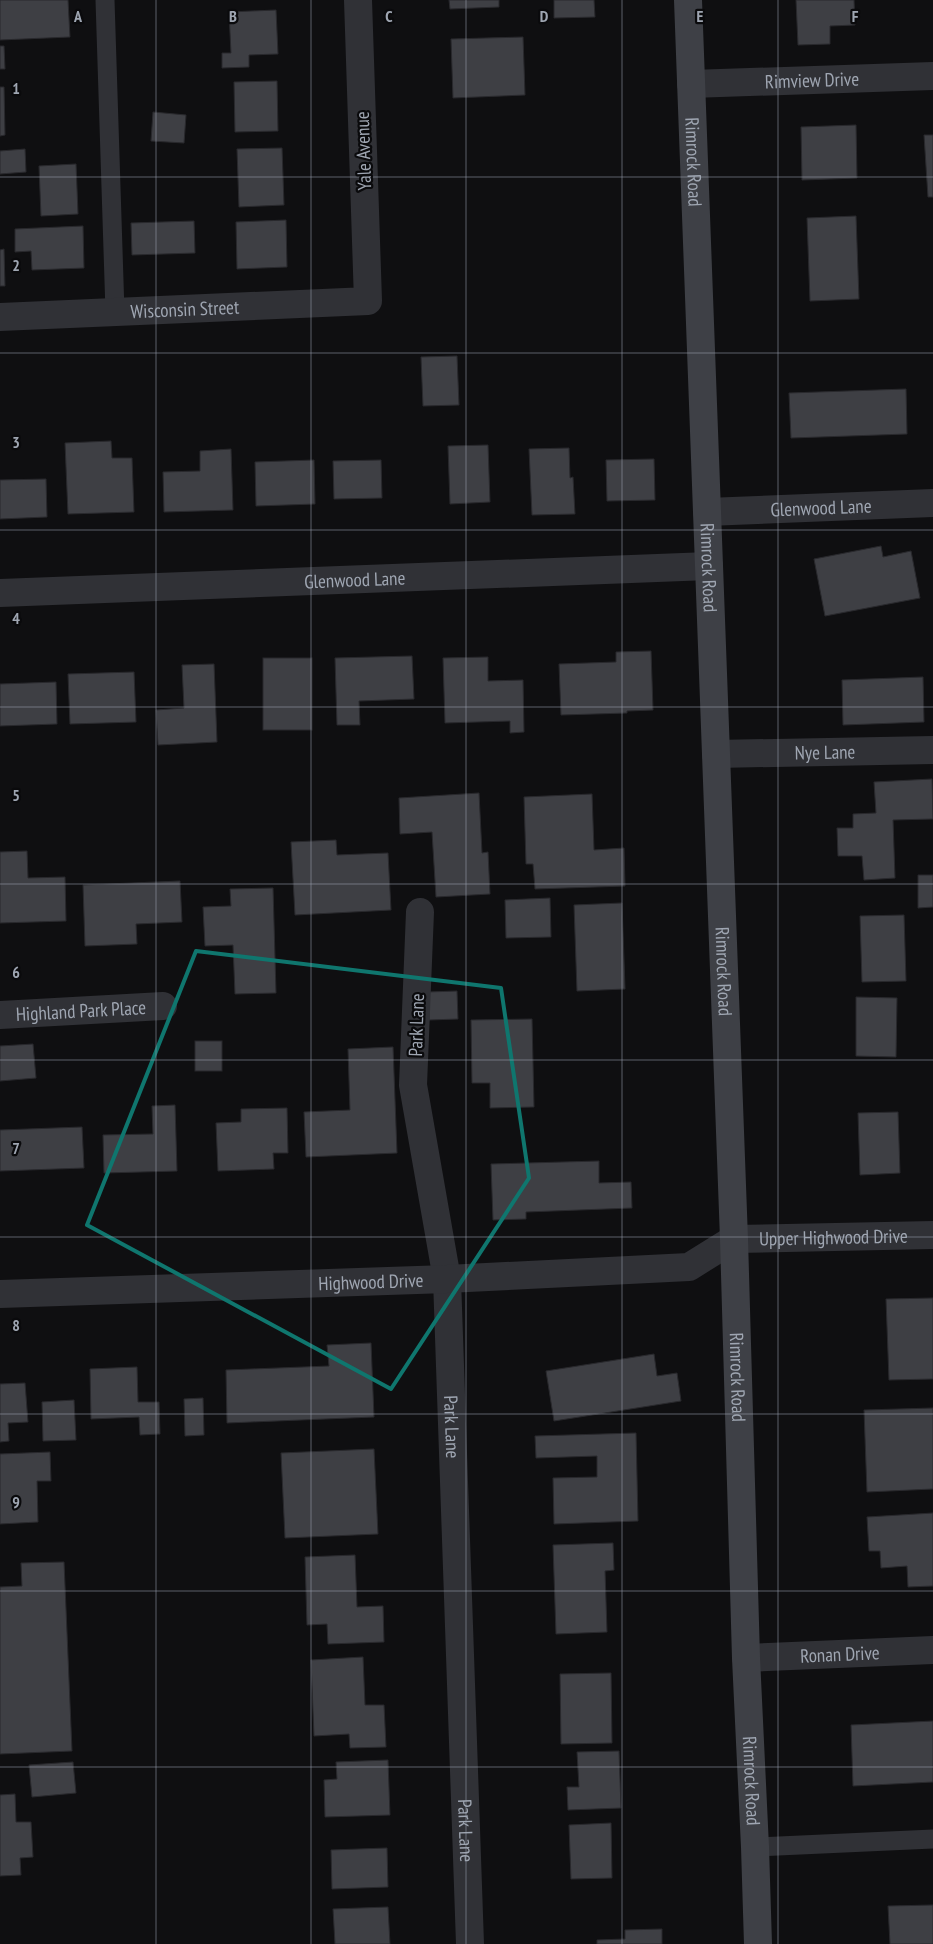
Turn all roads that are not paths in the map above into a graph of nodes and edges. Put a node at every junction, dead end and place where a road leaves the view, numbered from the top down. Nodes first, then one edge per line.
1 (104, 0) edge
2 (358, 0) edge
3 (688, 0) edge
4 (933, 76) edge
5 (691, 84) junction
6 (368, 301) joint
7 (115, 312) junction
8 (0, 317) edge
9 (933, 503) edge
10 (707, 512) junction
11 (709, 566) junction
12 (0, 593) edge
13 (933, 750) edge
14 (716, 754) junction
15 (420, 912) dead end
16 (163, 1006) dead end
17 (0, 1015) edge
18 (933, 1235) edge
19 (734, 1240) junction
20 (447, 1279) junction
21 (0, 1294) edge
22 (933, 1650) edge
23 (746, 1658) junction
24 (933, 1839) edge
25 (755, 1847) junction
26 (470, 1944) edge
27 (758, 1944) edge

1 - 7 lane
2 - 6 street, Yale Avenue
3 - 5 main road, Rimrock Road
4 - 5 street, Rimview Drive
5 - 10 main road, Rimrock Road
6 - 7 street, Wisconsin Street
7 - 8 street, Wisconsin Street
9 - 10 street, Glenwood Lane
10 - 11 main road, Rimrock Road
11 - 12 street, Glenwood Lane
11 - 14 main road, Rimrock Road
13 - 14 street, Nye Lane
14 - 19 main road, Rimrock Road
15 - 20 street, Park Lane
16 - 17 street, Highland Park Place
18 - 19 street, Upper Highwood Drive
19 - 20 street, Highwood Drive
19 - 23 main road, Rimrock Road
20 - 21 street, Highwood Drive
20 - 26 street, Park Lane
22 - 23 street, Ronan Drive
23 - 25 main road, Rimrock Road
24 - 25 lane
25 - 27 main road, Rimrock Road

